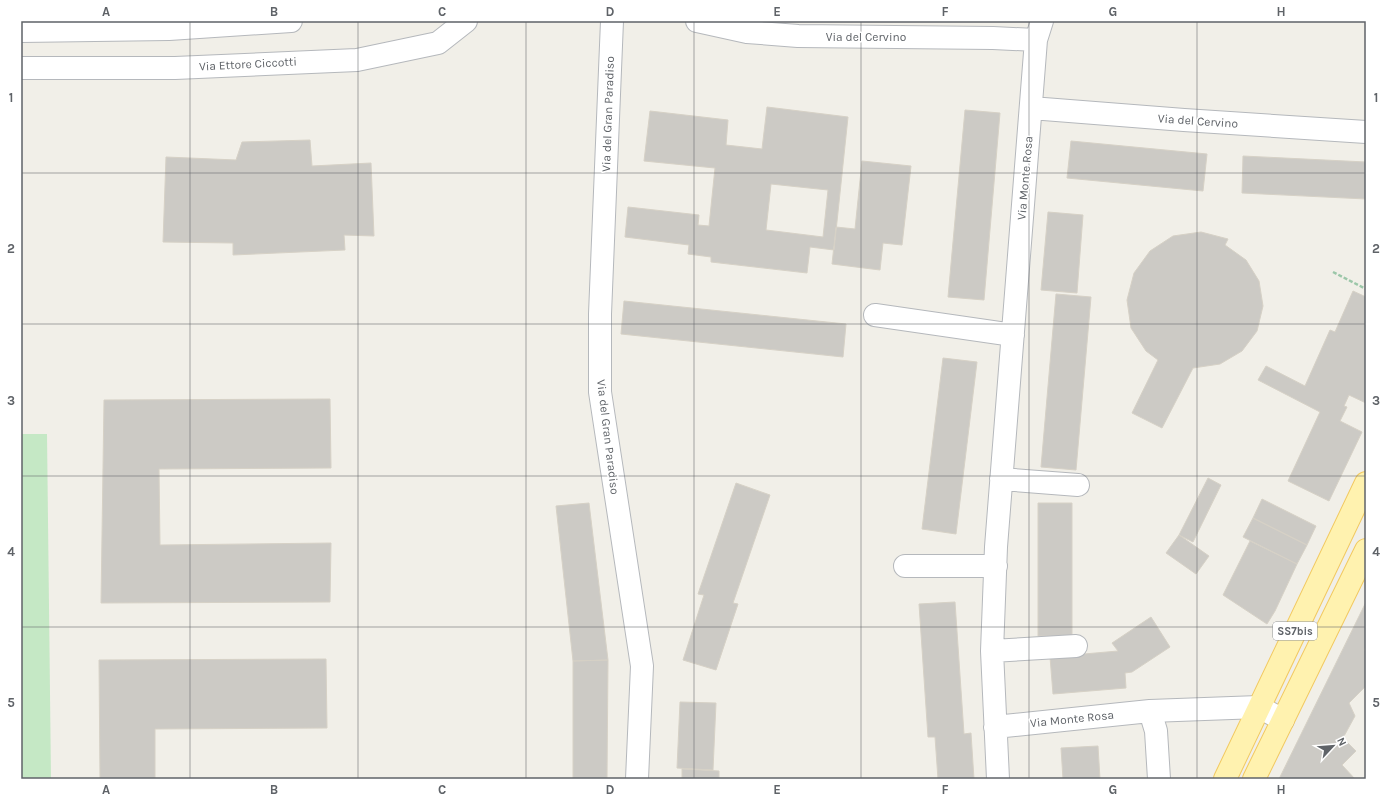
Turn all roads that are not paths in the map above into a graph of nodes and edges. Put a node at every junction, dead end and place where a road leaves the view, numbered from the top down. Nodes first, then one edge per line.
1 (291, 21) edge
2 (466, 21) edge
3 (612, 21) edge
4 (697, 21) edge
5 (798, 29) edge
6 (21, 31) edge
7 (1039, 31) edge
8 (21, 68) edge
9 (1031, 108) junction
10 (1366, 132) edge
11 (874, 315) dead end
12 (1013, 335) junction
13 (1001, 479) junction
14 (1366, 483) edge
15 (1078, 485) dead end
16 (1366, 550) edge
17 (905, 566) dead end
18 (996, 566) junction
19 (1076, 646) dead end
20 (992, 651) junction
21 (1259, 707) junction
22 (1150, 711) junction
23 (1283, 720) junction
24 (995, 727) junction
25 (637, 779) edge
26 (998, 779) edge
27 (1159, 779) edge
28 (1225, 779) edge
29 (1254, 779) edge

1 - 6 street
2 - 8 street, Via Ettore Ciccotti
3 - 25 street, Via del Gran Paradiso
4 - 5 street, Via del Cervino
5 - 7 street, Via del Cervino
7 - 9 street, Via Monte Rosa
9 - 10 street, Via del Cervino
9 - 12 street, Via Monte Rosa
11 - 12 street
12 - 13 street, Via Monte Rosa
13 - 15 street
13 - 18 street, Via Monte Rosa
14 - 21 main road, SS7bis
16 - 23 main road, SS7bis
17 - 18 street
18 - 20 street, Via Monte Rosa
19 - 20 street
20 - 24 street, Via Monte Rosa
21 - 22 street, Via Monte Rosa
21 - 23 street
21 - 28 main road, SS7bis
22 - 24 street, Via Monte Rosa
22 - 27 street
23 - 29 main road
24 - 26 street, Via Monte Rosa

